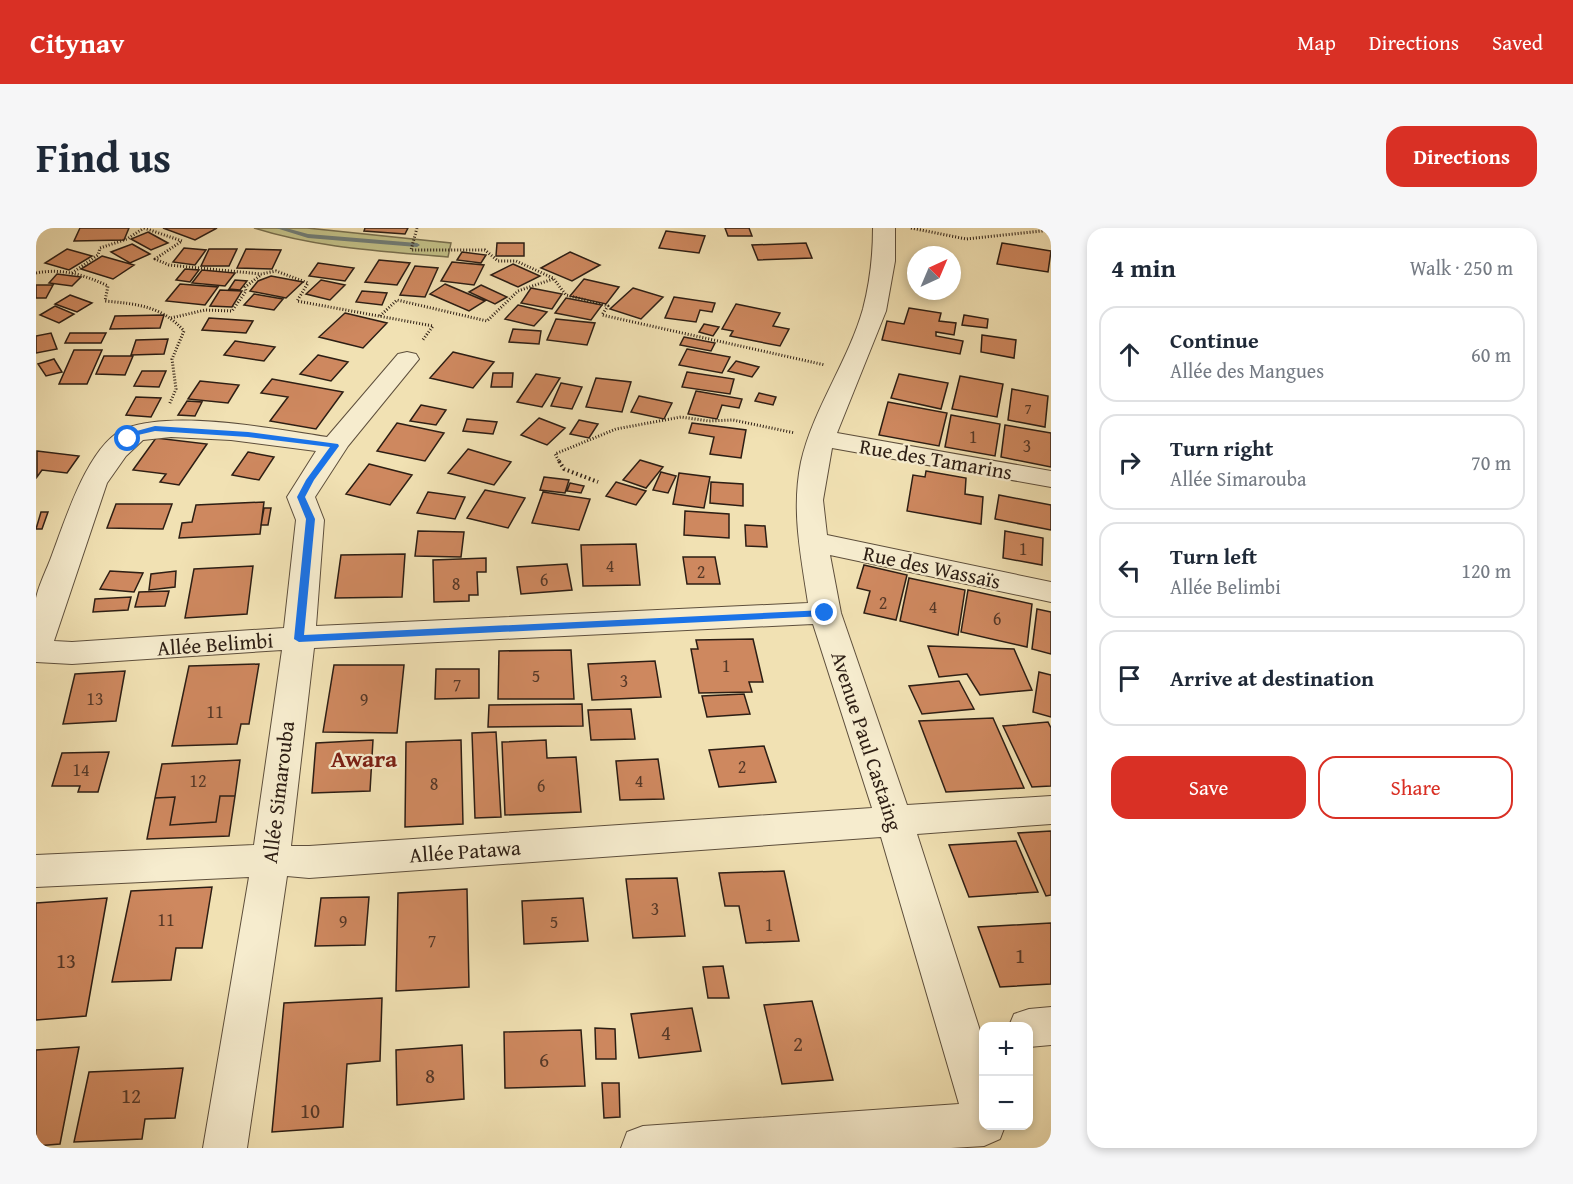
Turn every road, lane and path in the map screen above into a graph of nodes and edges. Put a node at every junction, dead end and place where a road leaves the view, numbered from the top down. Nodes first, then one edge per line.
1 (145, 228) edge
2 (417, 228) edge
3 (884, 228) edge
4 (910, 228) edge
5 (1051, 230) edge
6 (36, 273) edge
7 (72, 273) junction
8 (261, 274) junction
9 (553, 278) junction
10 (380, 316) junction
11 (170, 318) junction
12 (407, 360) joint
13 (849, 370) junction
14 (155, 428) junction
15 (822, 438) junction
16 (335, 446) junction
17 (1051, 479) edge
18 (598, 482) dead end
19 (813, 542) junction
20 (1051, 592) edge
21 (825, 613) junction
22 (299, 639) junction
23 (36, 650) edge
24 (1051, 810) edge
25 (894, 820) junction
26 (271, 860) junction
27 (36, 871) edge
28 (1051, 1026) edge
29 (970, 1028) edge
30 (1033, 1028) edge
31 (979, 1083) edge
32 (979, 1125) edge
33 (988, 1130) edge
34 (225, 1148) edge
35 (643, 1148) edge
36 (995, 1148) edge

1 - 7 path
1 - 8 path
2 - 9 path
3 - 13 street, Avenue Paul Castaing
4 - 5 path
6 - 7 path
7 - 11 path
8 - 10 path
8 - 11 path
9 - 10 path
9 - 13 path
10 - 12 path
11 - 14 path
12 - 16 street
13 - 15 street, Avenue Paul Castaing
14 - 16 street
14 - 23 street
15 - 17 street, Rue des Tamarins
15 - 18 path
15 - 19 street, Avenue Paul Castaing
16 - 22 street, Allée Simarouba
19 - 20 street, Rue des Wassaïs
19 - 21 street, Avenue Paul Castaing
21 - 22 street, Allée Belimbi
21 - 25 street, Avenue Paul Castaing
22 - 23 street, Allée Belimbi
22 - 26 street, Allée Simarouba
24 - 25 street, Allée Patawa
25 - 26 street, Allée Patawa
25 - 29 street, Avenue Paul Castaing
26 - 27 street, Allée Patawa
26 - 34 street, Allée Simarouba
28 - 30 street
29 - 31 street, Avenue Paul Castaing
32 - 35 street
33 - 36 street

